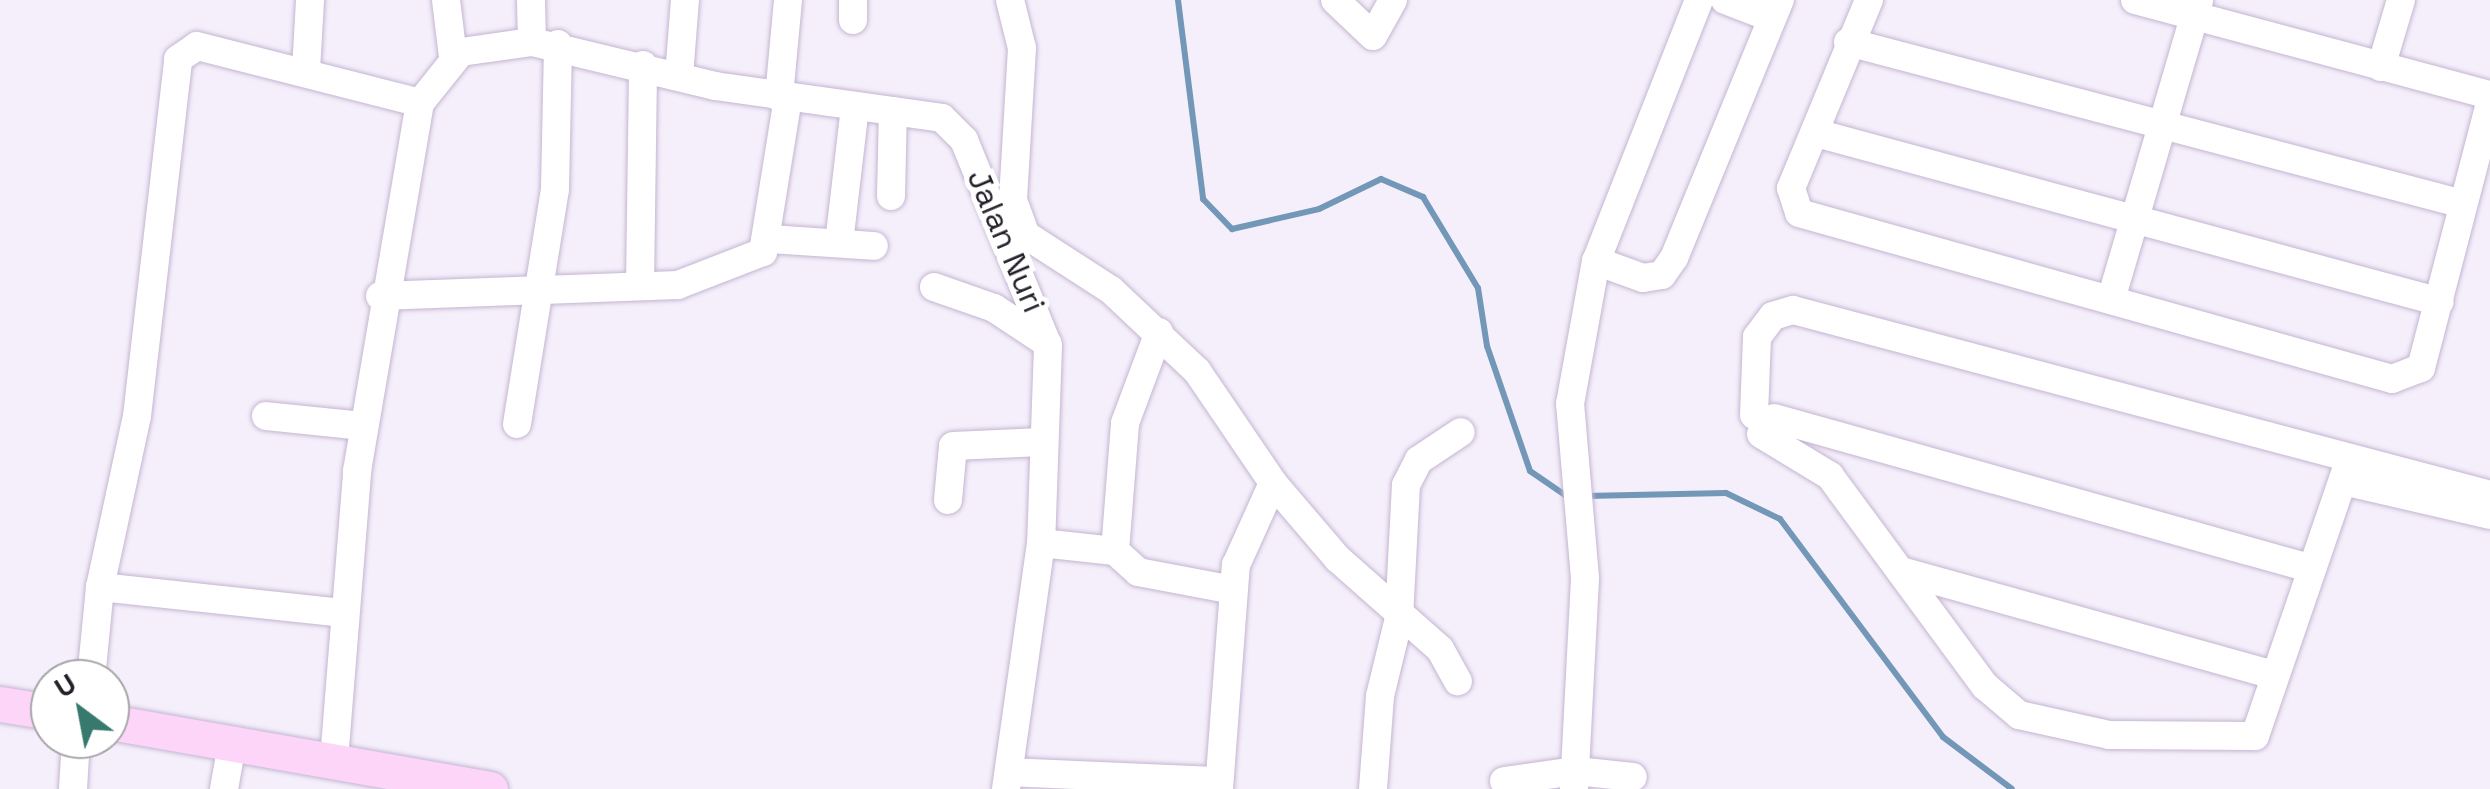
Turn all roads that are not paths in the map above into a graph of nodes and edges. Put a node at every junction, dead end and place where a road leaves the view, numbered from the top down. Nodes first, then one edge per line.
1 (310, 0) edge
2 (446, 0) edge
3 (530, 0) edge
4 (684, 0) edge
5 (788, 0) edge
6 (1010, 0) edge
7 (1335, 0) edge
8 (1393, 0) edge
9 (1699, 0) edge
10 (1725, 0) edge
11 (1869, 0) edge
12 (2135, 0) edge
13 (2401, 0) edge
14 (1776, 9) edge
15 (2197, 9) edge
16 (1848, 42) junction
17 (545, 43) junction
18 (453, 57) junction
19 (643, 65) junction
20 (2381, 67) junction
21 (306, 70) junction
22 (680, 76) junction
23 (2490, 95) edge
24 (783, 97) junction
25 (420, 102) junction
26 (2490, 103) edge
27 (855, 106) junction
28 (892, 111) junction
29 (2158, 130) junction
30 (1816, 132) junction
31 (891, 196) dead end
32 (2463, 204) junction
33 (1003, 206) junction
34 (2133, 225) junction
35 (769, 239) junction
36 (839, 243) junction
37 (874, 246) dead end
38 (1596, 261) junction
39 (640, 286) junction
40 (934, 287) dead end
41 (537, 289) junction
42 (380, 296) junction
43 (2112, 296) junction
44 (2440, 302) junction
45 (1159, 332) junction
46 (1047, 343) junction
47 (266, 416) dead end
48 (1763, 423) junction
49 (516, 424) dead end
50 (362, 426) junction
51 (1461, 432) dead end
52 (1042, 442) junction
53 (2346, 472) junction
54 (1274, 483) junction
55 (2490, 495) edge
56 (2440, 496) junction
57 (948, 500) dead end
58 (2490, 514) edge
59 (1041, 543) junction
60 (1114, 551) junction
61 (2309, 568) junction
62 (1901, 571) junction
63 (100, 587) junction
64 (1233, 590) junction
65 (345, 613) junction
66 (1399, 618) junction
67 (93, 659) edge
68 (2272, 675) junction
69 (1458, 682) dead end
70 (0, 704) edge
71 (30, 709) edge
72 (130, 726) edge
73 (232, 744) junction
74 (334, 760) junction
75 (1633, 777) dead end
76 (1007, 780) edge
77 (1575, 780) edge
78 (1504, 781) dead end
79 (1219, 785) edge
80 (224, 789) edge
81 (490, 789) edge
82 (1373, 789) edge

1 - 21 street
2 - 18 street
3 - 17 street
4 - 22 street
5 - 24 street
6 - 33 street
7 - 8 street
9 - 38 street
10 - 14 street
11 - 16 street
12 - 15 street
13 - 20 street
14 - 38 street
15 - 20 street
15 - 29 street
16 - 29 street
16 - 30 street
17 - 18 street
17 - 19 street, Jalan Nuri
17 - 41 street
18 - 25 street
19 - 22 street, Jalan Nuri
19 - 39 street
20 - 23 street
21 - 25 street
21 - 63 street
22 - 24 street, Jalan Nuri
24 - 27 street, Jalan Nuri
24 - 35 street
25 - 42 street
26 - 32 street
27 - 28 street, Jalan Nuri
27 - 36 street
28 - 31 street
28 - 33 street, Jalan Nuri
29 - 32 street
29 - 34 street
30 - 34 street
30 - 43 street
32 - 44 street
33 - 45 street
33 - 46 street, Jalan Nuri
34 - 43 street
34 - 44 street
35 - 36 street
35 - 39 street
36 - 37 street
38 - 77 street
39 - 41 street
40 - 46 street
41 - 42 street
41 - 49 street
42 - 50 street
43 - 44 street
45 - 54 street
45 - 60 street
46 - 52 street, Jalan Nuri
47 - 50 street
48 - 53 street
48 - 61 street
48 - 62 street
50 - 65 street
51 - 66 street
52 - 57 street
52 - 59 street, Jalan Nuri
53 - 56 street
53 - 61 street
54 - 64 street
54 - 66 street
55 - 56 street
56 - 58 street
59 - 60 street
59 - 76 street, Jalan Nuri
60 - 64 street
61 - 68 street
62 - 68 street
62 - 68 street
63 - 65 street
63 - 67 street
64 - 79 street
65 - 74 street
66 - 69 street
66 - 82 street
70 - 71 main road
72 - 73 main road
73 - 74 main road
73 - 80 street
74 - 81 main road
75 - 77 street
76 - 79 street
77 - 78 street

